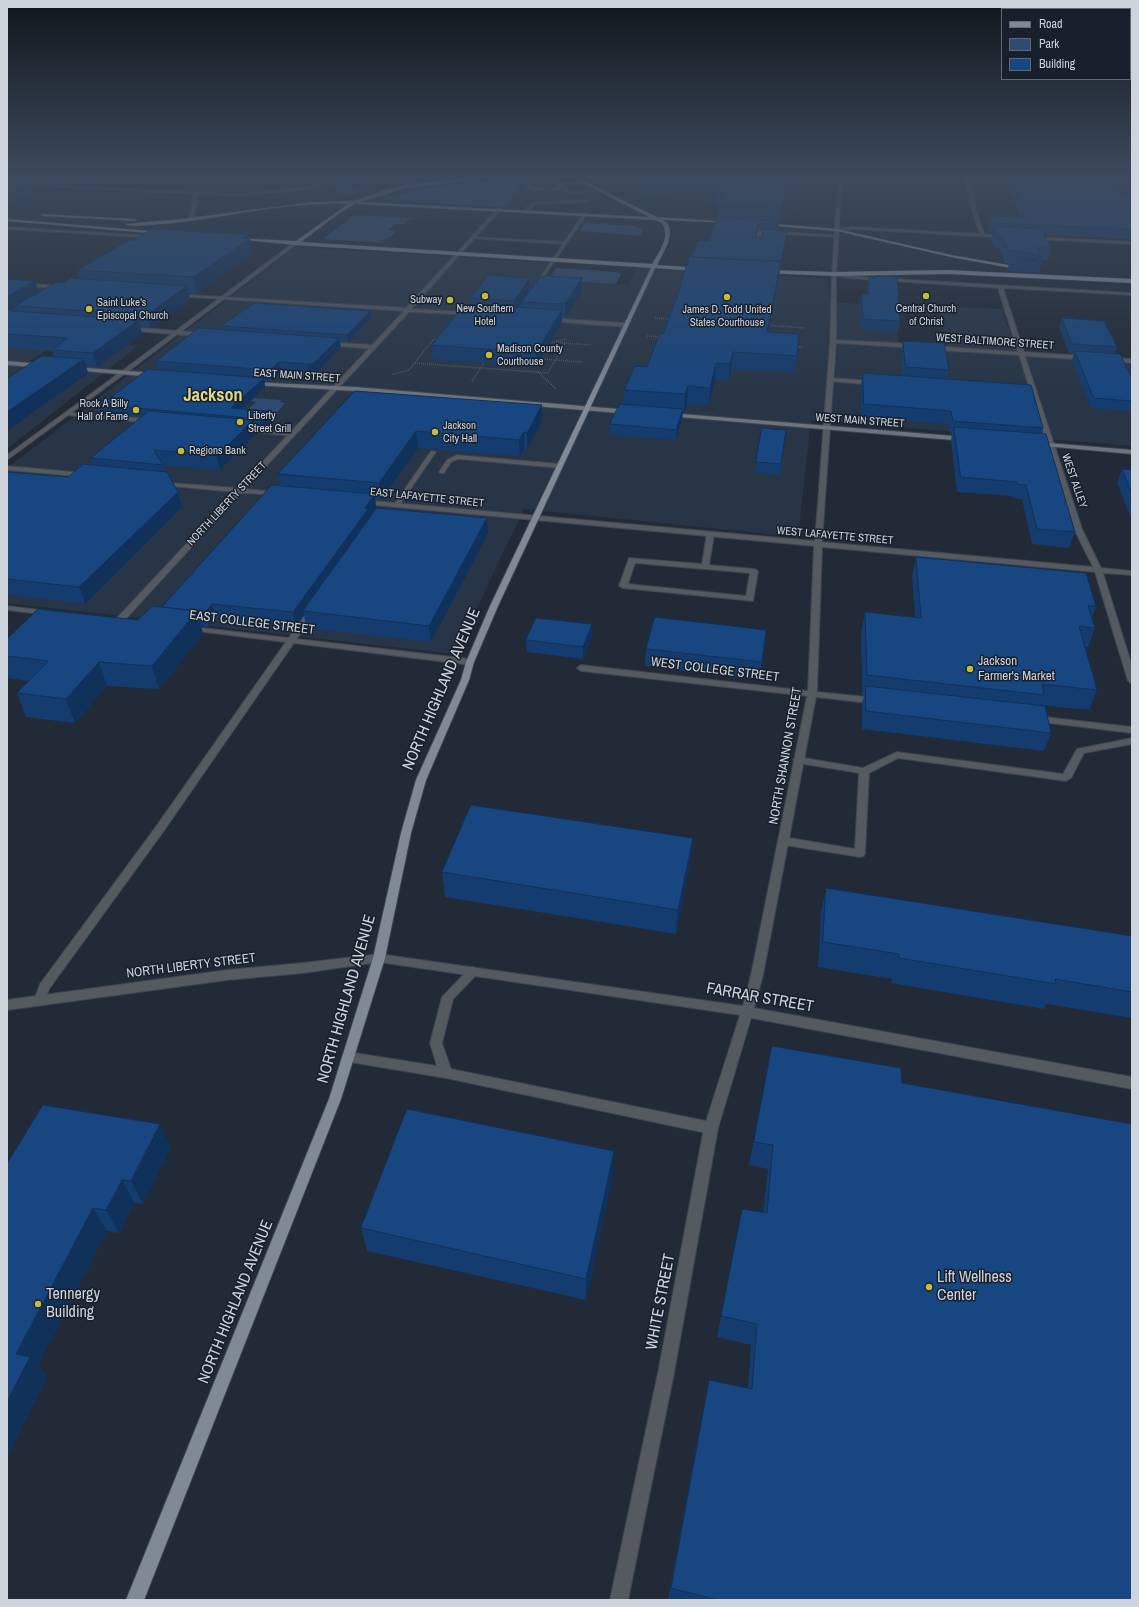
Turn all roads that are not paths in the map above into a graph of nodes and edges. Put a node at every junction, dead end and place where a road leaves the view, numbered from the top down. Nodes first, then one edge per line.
1 (287, 250) edge
2 (393, 250) edge
3 (463, 250) edge
4 (560, 250) edge
5 (661, 250) edge
6 (836, 250) edge
7 (925, 250) edge
8 (459, 254) junction
9 (554, 260) junction
10 (654, 266) junction
11 (707, 269) edge
12 (1031, 269) edge
13 (1038, 270) edge
14 (759, 272) edge
15 (834, 274) junction
16 (1132, 275) edge
17 (1132, 280) edge
18 (7, 284) edge
19 (56, 287) junction
20 (1000, 287) junction
21 (59, 292) edge
22 (533, 292) edge
23 (44, 294) edge
24 (171, 294) edge
25 (1132, 294) edge
26 (224, 298) junction
27 (407, 310) junction
28 (476, 315) edge
29 (540, 319) edge
30 (625, 325) junction
31 (123, 329) edge
32 (176, 333) junction
33 (212, 335) edge
34 (833, 341) junction
35 (319, 343) edge
36 (373, 347) junction
37 (923, 347) edge
38 (930, 347) edge
39 (1021, 354) junction
40 (1095, 359) edge
41 (1102, 359) edge
42 (1132, 361) edge
43 (7, 363) edge
44 (48, 367) edge
45 (63, 368) edge
46 (124, 372) junction
47 (161, 376) edge
48 (830, 380) junction
49 (246, 382) edge
50 (882, 384) edge
51 (336, 388) junction
52 (586, 408) junction
53 (635, 412) edge
54 (67, 414) junction
55 (658, 414) edge
56 (157, 422) edge
57 (826, 428) junction
58 (234, 429) edge
59 (292, 434) junction
60 (970, 439) edge
61 (1026, 444) edge
62 (1050, 445) junction
63 (432, 452) edge
64 (1132, 452) edge
65 (7, 458) edge
66 (560, 466) junction
67 (7, 468) edge
68 (442, 472) dead end
69 (93, 476) edge
70 (156, 482) edge
71 (239, 490) junction
72 (284, 494) edge
73 (355, 502) edge
74 (386, 505) junction
75 (396, 506) junction
76 (379, 514) edge
77 (535, 519) junction
78 (710, 535) junction
79 (818, 546) junction
80 (705, 567) junction
81 (1099, 571) junction
82 (1132, 573) edge
83 (317, 604) edge
84 (7, 608) edge
85 (60, 614) edge
86 (120, 621) edge
87 (175, 627) edge
88 (292, 640) junction
89 (470, 662) junction
90 (581, 668) dead end
91 (1132, 681) edge
92 (812, 694) junction
93 (890, 703) edge
94 (1023, 718) edge
95 (1132, 730) edge
96 (1132, 741) edge
97 (798, 760) junction
98 (864, 771) junction
99 (784, 841) junction
100 (379, 958) junction
101 (473, 972) junction
102 (40, 1000) junction
103 (7, 1006) edge
104 (747, 1012) junction
105 (348, 1057) junction
106 (446, 1073) junction
107 (1132, 1083) edge
108 (711, 1128) junction
109 (134, 1600) edge
110 (620, 1600) edge

1 - 26 street
2 - 8 highway
3 - 8 street, NORTH LIBERTY STREET
4 - 9 street
5 - 10 highway
6 - 15 street, NORTH SHANNON STREET
7 - 12 highway
8 - 9 highway
8 - 27 street, NORTH LIBERTY STREET
9 - 10 highway
9 - 22 street
10 - 11 highway
10 - 30 main road, NORTH HIGHLAND AVENUE
13 - 16 highway
14 - 15 highway
15 - 17 highway
15 - 20 street
15 - 34 street, NORTH SHANNON STREET
18 - 19 street
19 - 21 street
19 - 23 street
20 - 25 street
20 - 39 street, WEST ALLEY
24 - 26 street
26 - 27 street
26 - 32 street
27 - 28 street
27 - 36 street, NORTH LIBERTY STREET
29 - 30 street
30 - 52 main road, NORTH HIGHLAND AVENUE
31 - 32 street
32 - 33 street
32 - 46 street
34 - 37 street, WEST BALTIMORE STREET
34 - 48 street, NORTH SHANNON STREET
35 - 36 street
36 - 51 street, NORTH LIBERTY STREET
38 - 39 street, WEST BALTIMORE STREET
39 - 40 street, WEST BALTIMORE STREET
39 - 62 street, WEST ALLEY
41 - 42 street
43 - 44 main road
45 - 46 main road
46 - 47 main road
46 - 54 street
48 - 50 street
48 - 57 street, NORTH SHANNON STREET
49 - 51 main road, EAST MAIN STREET
51 - 52 main road, EAST MAIN STREET
51 - 59 street, NORTH LIBERTY STREET
52 - 53 main road
52 - 66 main road, NORTH HIGHLAND AVENUE
54 - 56 street
54 - 65 street
55 - 57 main road, WEST MAIN STREET
57 - 60 main road, WEST MAIN STREET
57 - 79 street, NORTH SHANNON STREET
58 - 59 street
59 - 71 street, NORTH LIBERTY STREET
61 - 62 main road
62 - 64 main road
62 - 81 street, WEST ALLEY
63 - 75 street
66 - 68 street
66 - 77 main road, NORTH HIGHLAND AVENUE
67 - 69 street
70 - 71 street
71 - 72 street
71 - 86 street, NORTH LIBERTY STREET
73 - 74 street, EAST LAFAYETTE STREET
74 - 75 street, EAST LAFAYETTE STREET
74 - 76 street
75 - 77 street, EAST LAFAYETTE STREET
77 - 78 street, WEST LAFAYETTE STREET
77 - 89 main road, NORTH HIGHLAND AVENUE
78 - 79 street, WEST LAFAYETTE STREET
78 - 80 street
79 - 81 street, WEST LAFAYETTE STREET
79 - 92 street, NORTH SHANNON STREET
80 - 80 street
81 - 82 street, WEST LAFAYETTE STREET
81 - 91 street, WEST ALLEY
83 - 88 street
84 - 85 street
87 - 88 street, EAST COLLEGE STREET
88 - 89 street, EAST COLLEGE STREET
88 - 102 street
89 - 100 main road, NORTH HIGHLAND AVENUE
90 - 92 street, WEST COLLEGE STREET
92 - 93 street, WEST COLLEGE STREET
92 - 97 street, NORTH SHANNON STREET
94 - 95 street
96 - 98 street
97 - 98 street
97 - 99 street, NORTH SHANNON STREET
98 - 99 street
99 - 104 street, NORTH SHANNON STREET
100 - 101 street, FARRAR STREET
100 - 102 street, NORTH LIBERTY STREET
100 - 105 main road, NORTH HIGHLAND AVENUE
101 - 104 street, FARRAR STREET
101 - 106 street
102 - 103 street, NORTH LIBERTY STREET
104 - 107 street, FARRAR STREET
104 - 108 street, WHITE STREET
105 - 106 street
105 - 109 main road, NORTH HIGHLAND AVENUE
106 - 108 street
108 - 110 street, WHITE STREET

